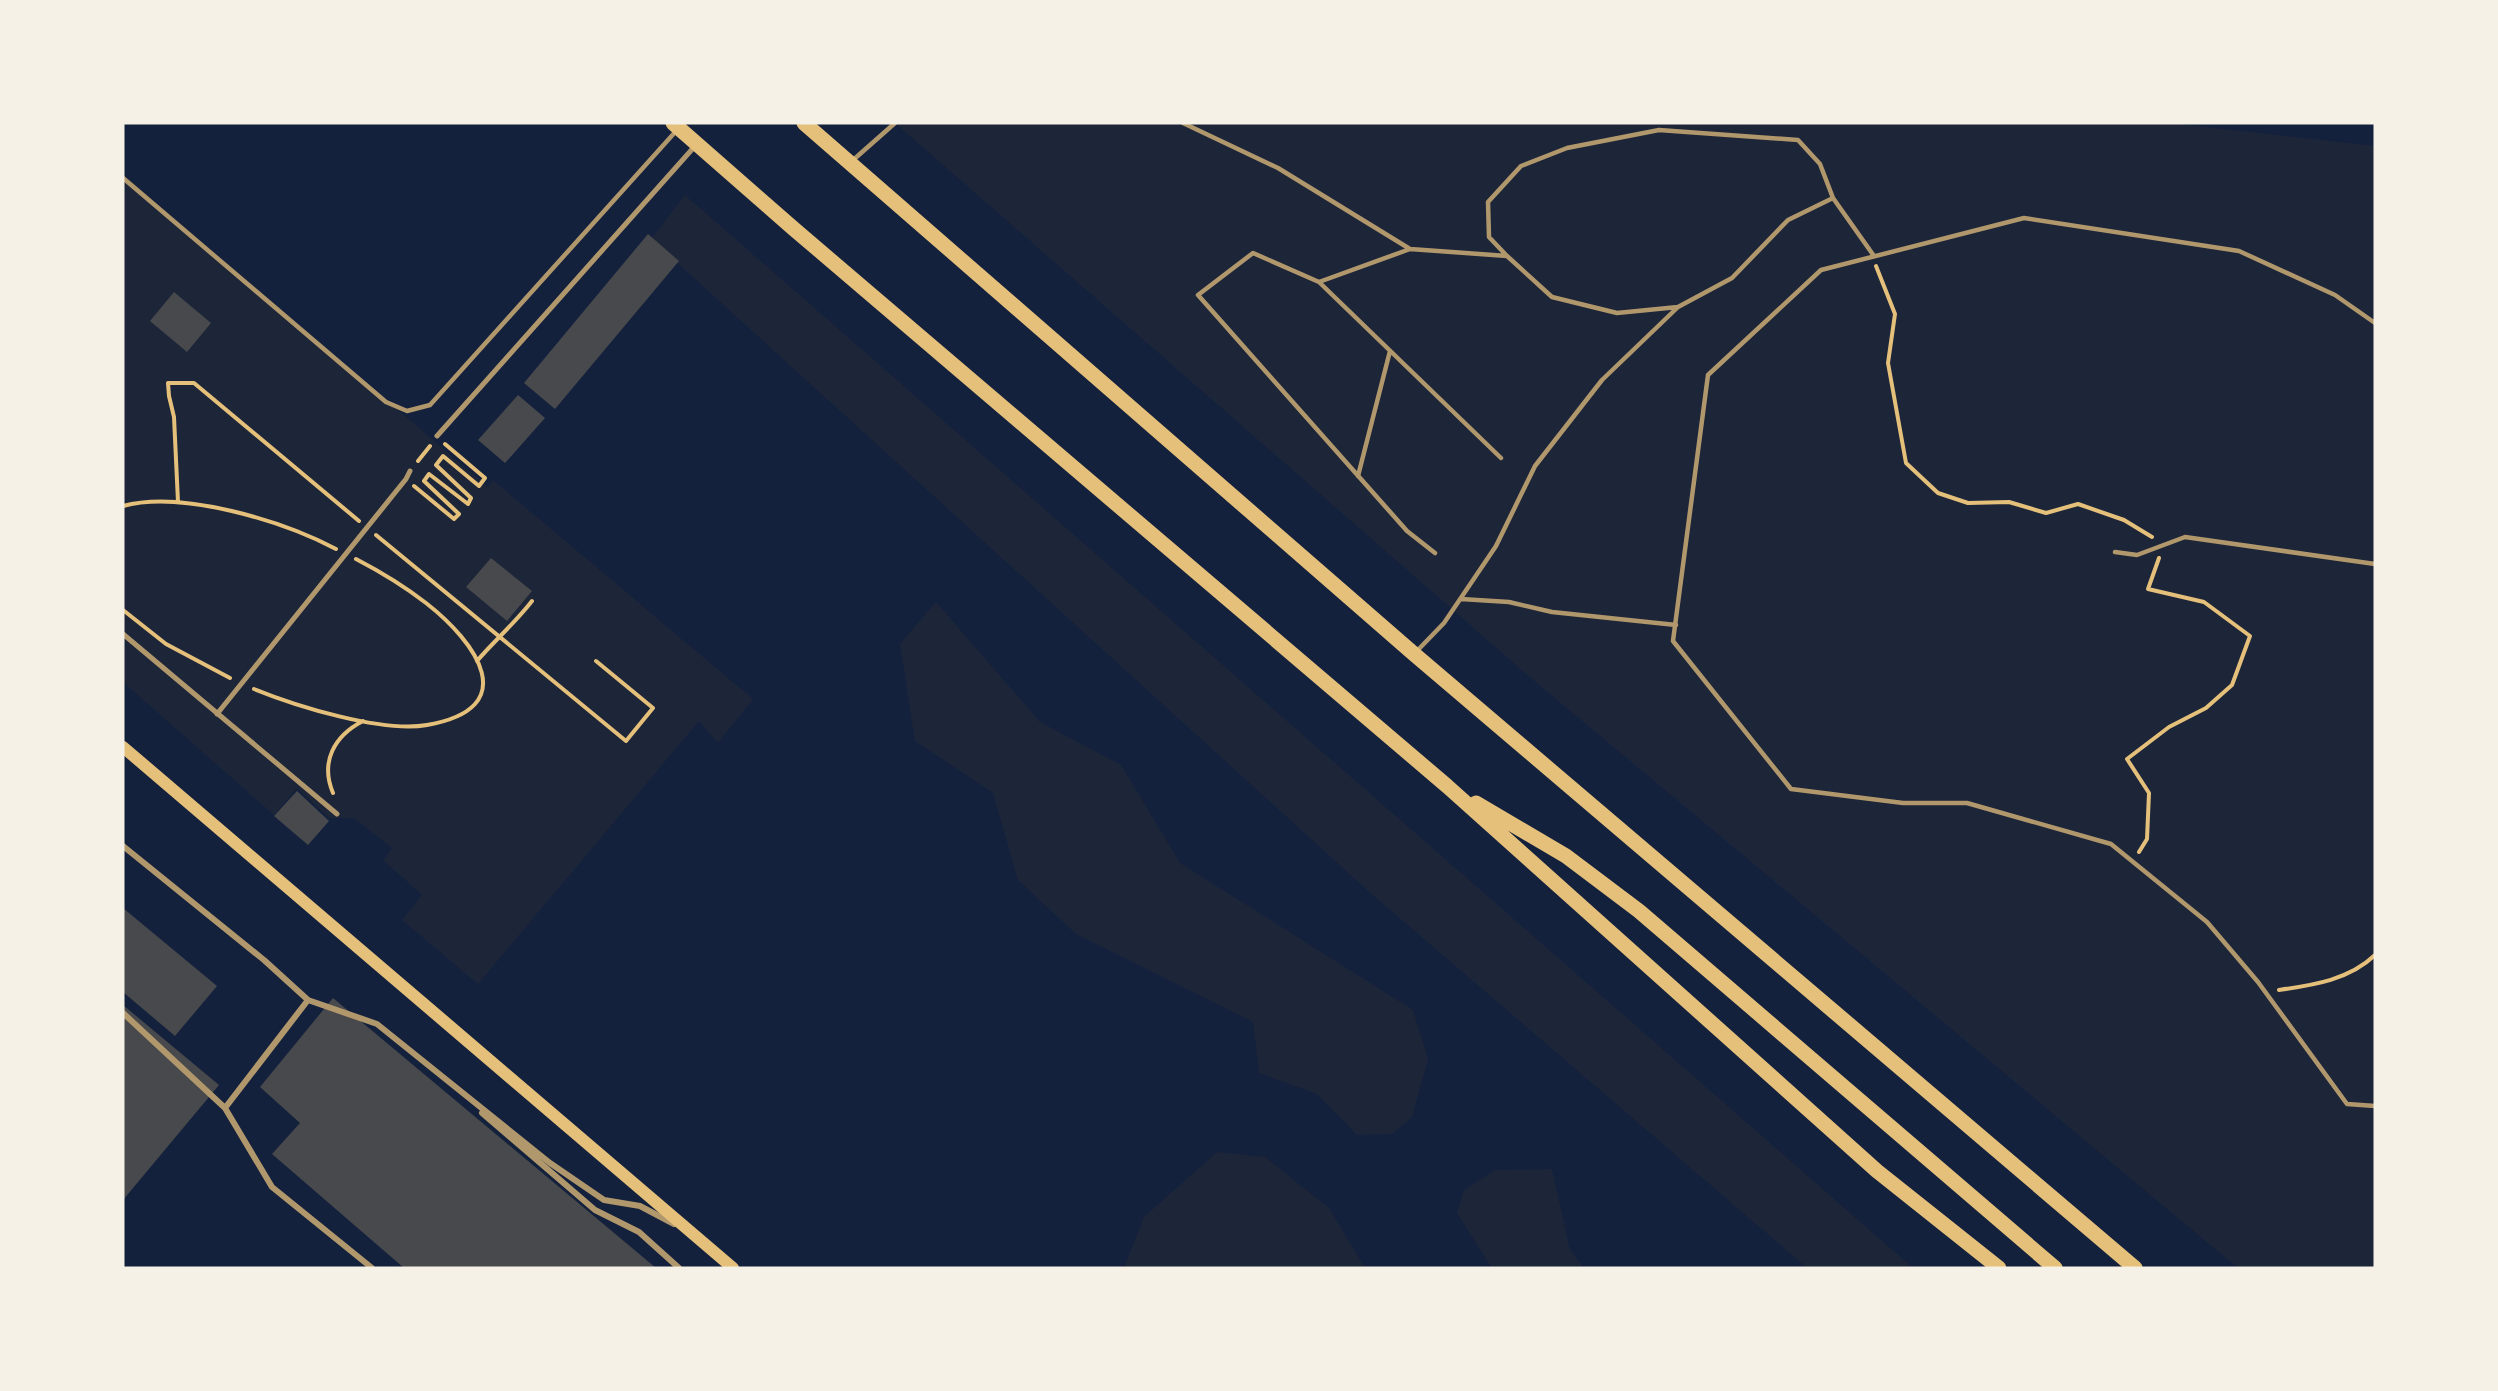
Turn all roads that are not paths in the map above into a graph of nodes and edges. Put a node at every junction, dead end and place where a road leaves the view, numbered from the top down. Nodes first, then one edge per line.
1 (804, 123) edge
2 (895, 123) edge
3 (1183, 123) edge
4 (676, 125) edge
5 (696, 144) junction
6 (849, 163) junction
7 (123, 178) edge
8 (1833, 198) junction
9 (1410, 249) junction
10 (1507, 256) junction
11 (1874, 256) junction
12 (1320, 282) junction
13 (1678, 307) junction
14 (2375, 323) edge
15 (1390, 351) junction
16 (436, 436) road end
17 (1501, 458) dead end
18 (410, 471) road end
19 (1358, 476) junction
20 (2115, 552) dead end
21 (1435, 553) dead end
22 (2375, 564) edge
23 (1461, 599) junction
24 (1676, 626) junction
25 (123, 634) edge
26 (1414, 654) junction
27 (217, 714) junction
28 (123, 747) edge
29 (1447, 786) junction
30 (337, 814) dead end
31 (123, 846) edge
32 (308, 999) junction
33 (123, 1013) edge
34 (377, 1024) junction
35 (2375, 1106) edge
36 (225, 1108) junction
37 (686, 1229) junction
38 (372, 1268) edge
39 (679, 1268) edge
40 (733, 1268) edge
41 (1998, 1268) edge
42 (2055, 1268) edge
43 (2135, 1268) edge

1 - 6 main road
2 - 6 lane
3 - 9 lane
4 - 5 main road
4 - 7 lane
5 - 16 street
5 - 29 main road
6 - 26 main road
8 - 10 lane
8 - 11 lane
8 - 13 lane
9 - 10 lane
9 - 12 lane
10 - 13 lane
11 - 14 lane
11 - 24 lane
12 - 15 lane
12 - 19 lane
13 - 23 lane
15 - 17 lane
15 - 19 lane
18 - 27 street
19 - 21 lane
20 - 22 lane
23 - 24 lane
23 - 26 lane
24 - 35 lane
25 - 27 street
26 - 43 main road
27 - 30 street
28 - 37 main road
29 - 41 main road
29 - 42 main road
31 - 32 street
32 - 34 street
32 - 36 street
33 - 36 street
34 - 37 street
34 - 39 street
36 - 38 street
37 - 40 main road

